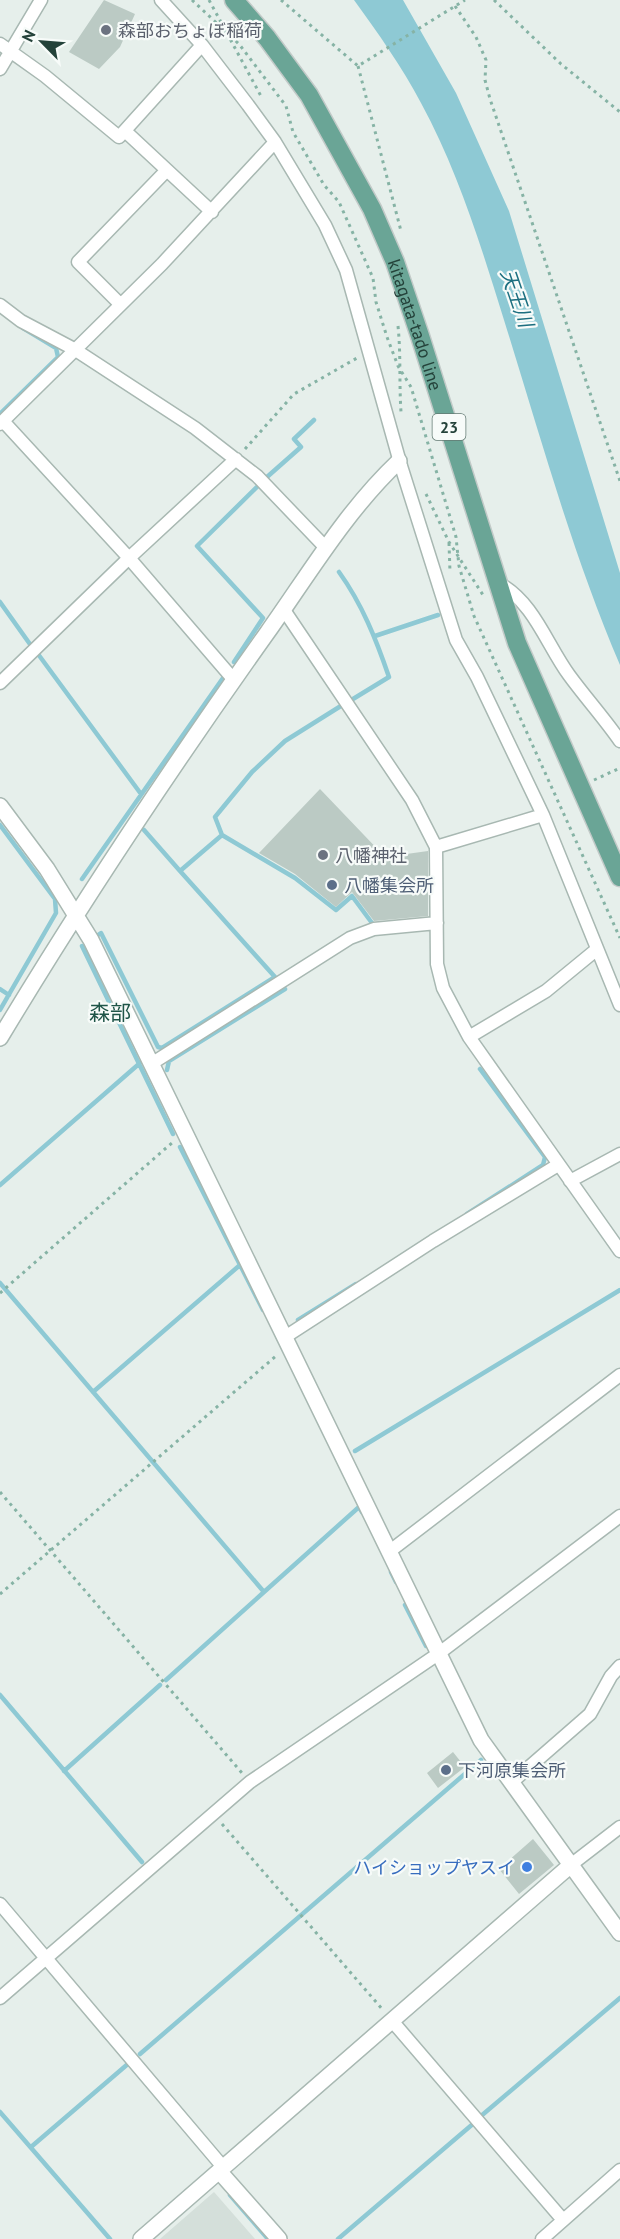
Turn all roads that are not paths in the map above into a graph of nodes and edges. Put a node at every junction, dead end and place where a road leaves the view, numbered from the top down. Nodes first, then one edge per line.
1 (41, 0) edge
2 (161, 0) edge
3 (234, 0) edge
4 (0, 44) edge
5 (202, 45) junction
6 (11, 52) junction
7 (0, 69) edge
8 (125, 131) junction
9 (275, 142) junction
10 (166, 171) junction
11 (212, 212) junction
12 (120, 304) junction
13 (0, 305) edge
14 (74, 349) junction
15 (1, 423) edge
16 (236, 459) junction
17 (399, 461) junction
18 (326, 548) junction
19 (129, 558) junction
20 (500, 584) junction
21 (284, 610) junction
22 (234, 680) junction
23 (0, 683) edge
24 (620, 741) edge
25 (0, 806) edge
26 (543, 815) junction
27 (435, 847) junction
28 (620, 877) edge
29 (76, 912) junction
30 (437, 923) junction
31 (597, 950) junction
32 (620, 1005) edge
33 (469, 1037) junction
34 (0, 1038) edge
35 (151, 1064) junction
36 (620, 1154) edge
37 (558, 1165) junction
38 (570, 1181) junction
39 (620, 1251) edge
40 (287, 1341) junction
41 (620, 1376) edge
42 (620, 1516) edge
43 (390, 1551) junction
44 (438, 1654) junction
45 (620, 1666) edge
46 (512, 1782) junction
47 (620, 1827) edge
48 (572, 1864) junction
49 (0, 1904) edge
50 (620, 1932) edge
51 (46, 1957) junction
52 (0, 1998) edge
53 (393, 2022) junction
54 (221, 2169) junction
55 (620, 2170) edge
56 (563, 2220) junction
57 (141, 2239) edge
58 (279, 2239) edge
59 (542, 2239) edge

1 - 6 street
2 - 5 street
3 - 20 main road, kitagata-tado line / 23
4 - 6 street
5 - 8 street
5 - 9 street
6 - 7 street
6 - 8 street
8 - 10 street
9 - 11 street
9 - 17 street
10 - 11 street
10 - 12 street
11 - 12 street
12 - 14 street
13 - 14 street
14 - 15 street
14 - 16 street
15 - 19 street
16 - 18 street
16 - 19 street
17 - 18 street
17 - 26 street
18 - 21 street
19 - 22 street
19 - 23 street
20 - 24 street
20 - 28 main road, kitagata-tado line / 23
21 - 22 street
21 - 27 street
22 - 29 street
25 - 29 street
26 - 27 street
26 - 31 street
27 - 30 street
29 - 34 street
29 - 35 street
30 - 33 street
30 - 35 street
31 - 32 street
31 - 33 street
33 - 37 street
35 - 40 street
36 - 38 street
37 - 38 street
37 - 40 street
38 - 39 street
40 - 43 street
41 - 43 street
42 - 44 street
43 - 44 street
44 - 46 street
44 - 51 street
45 - 46 street
46 - 48 street
47 - 48 street
48 - 50 street
48 - 53 street
49 - 51 street
51 - 52 street
51 - 54 street
53 - 54 street
53 - 56 street
54 - 57 street
54 - 58 street
55 - 56 street
56 - 59 street

